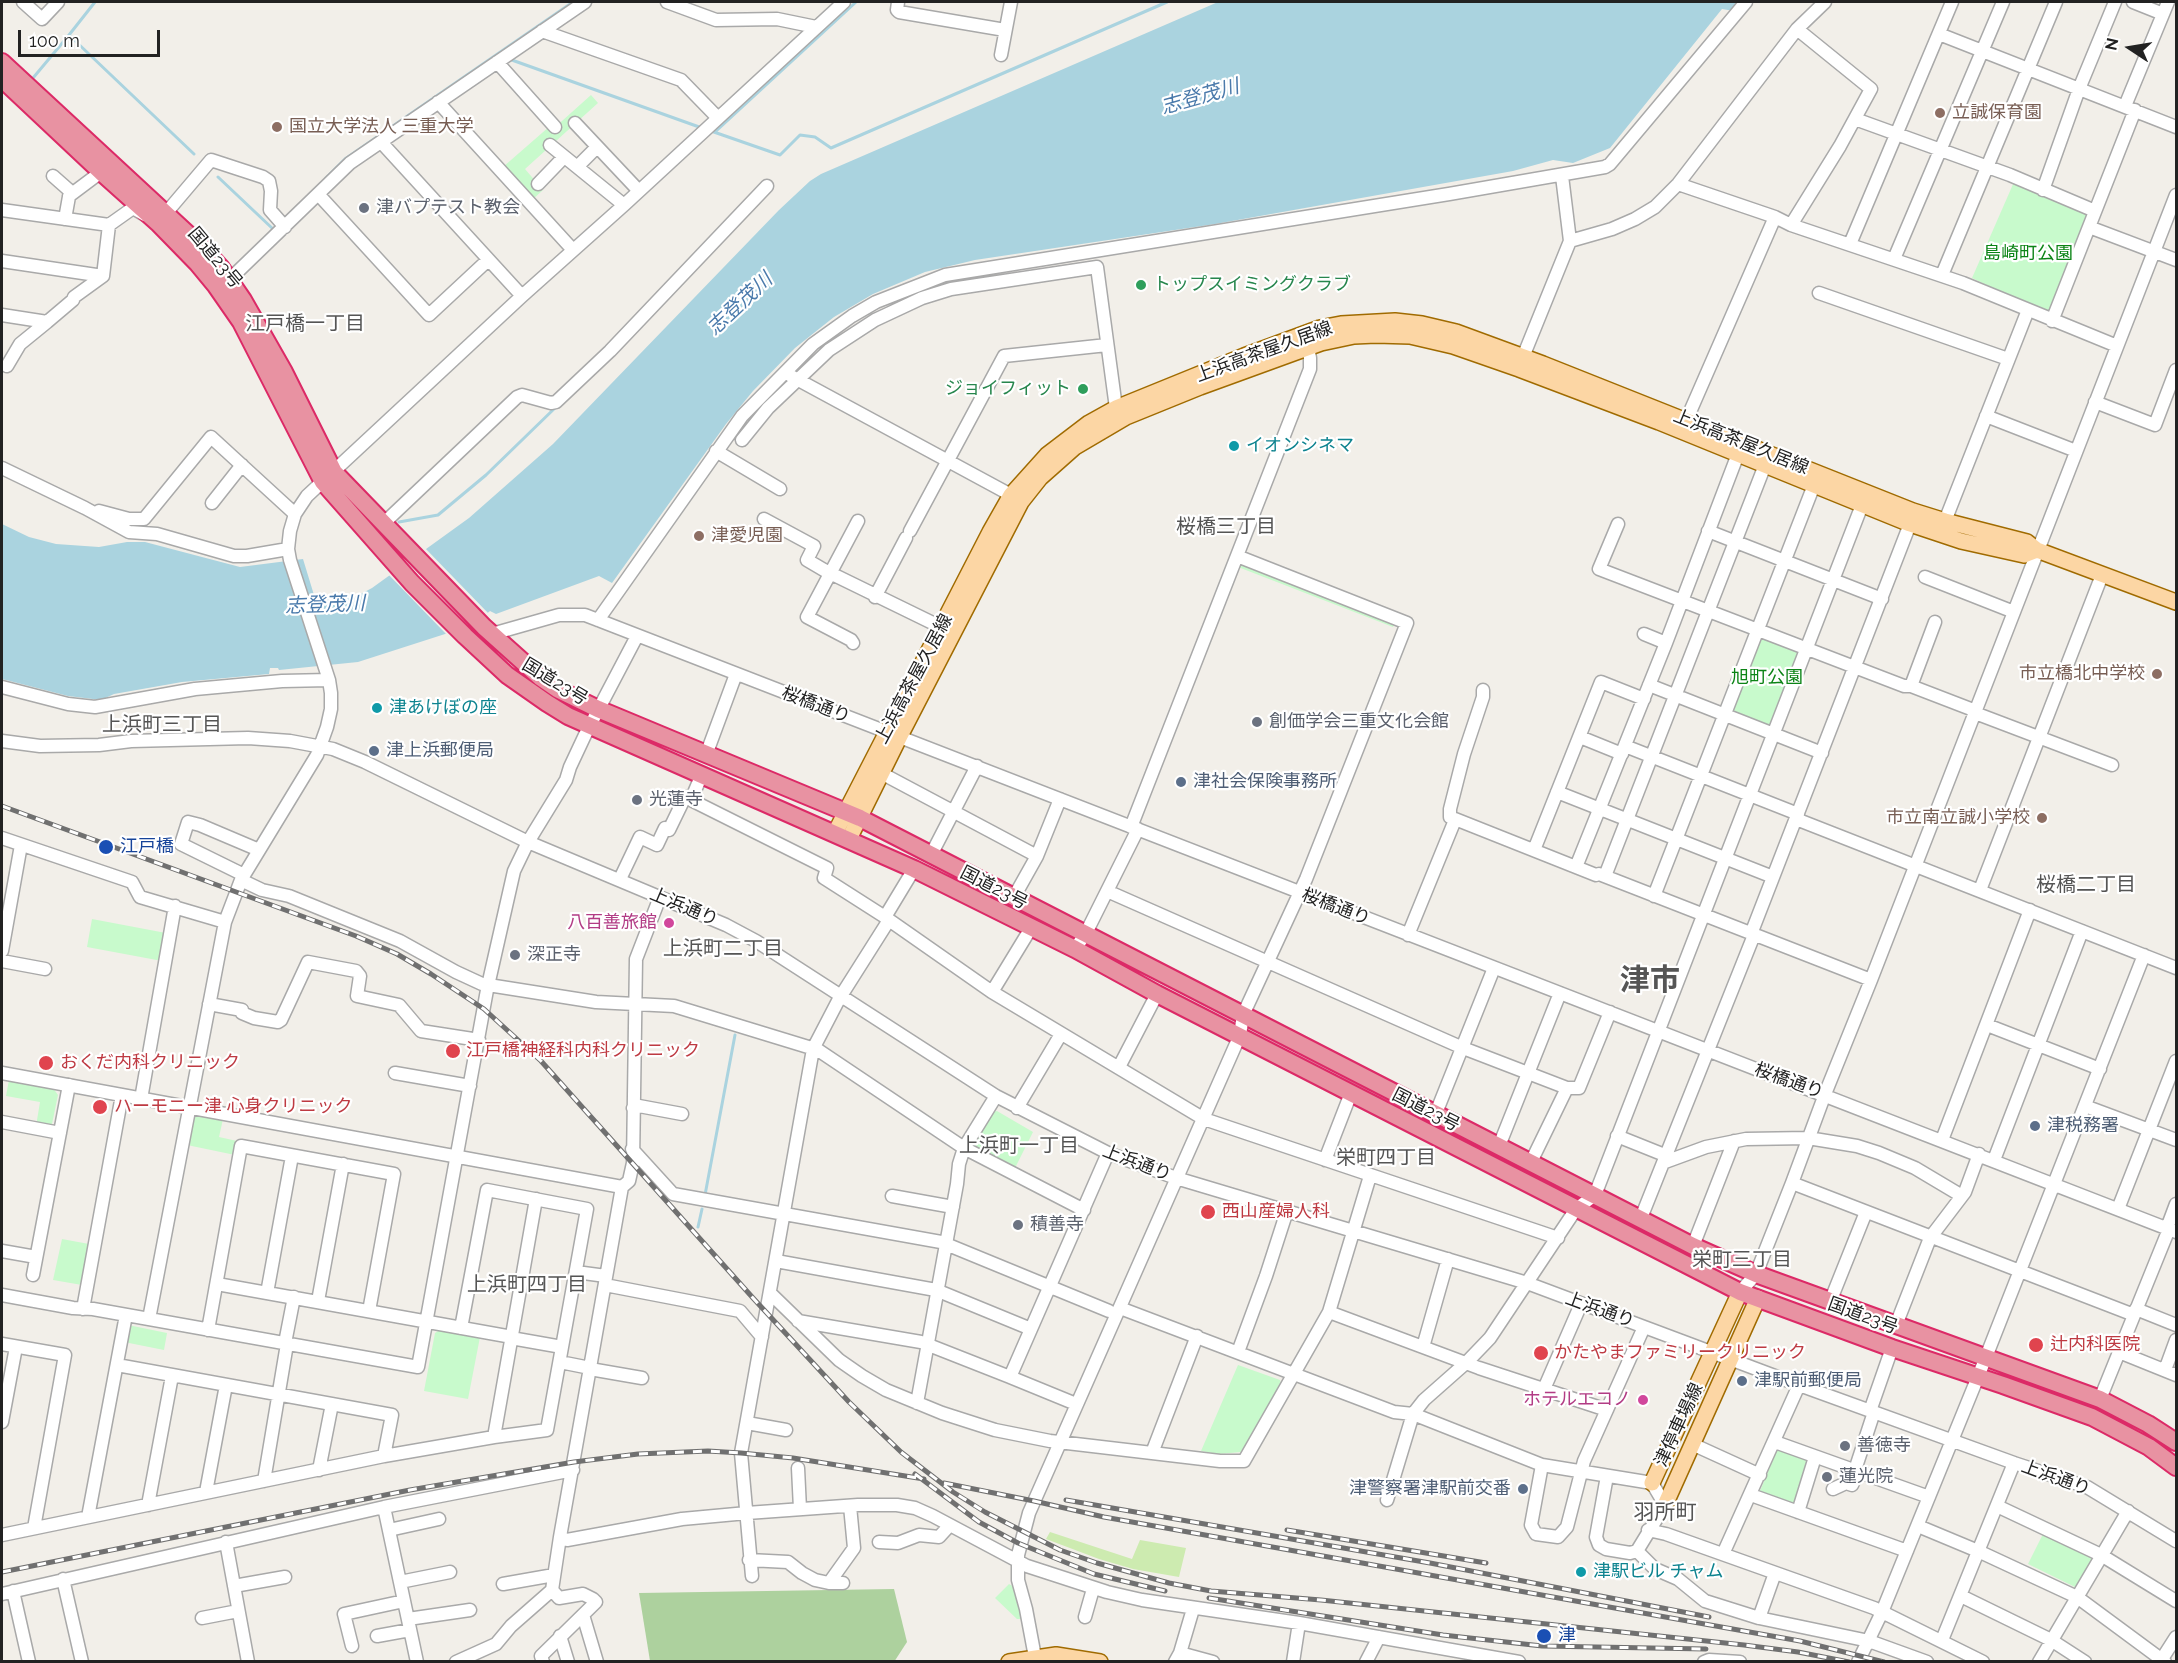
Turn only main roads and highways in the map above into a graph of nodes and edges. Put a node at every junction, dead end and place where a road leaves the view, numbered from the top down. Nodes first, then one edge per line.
1 (2, 62) edge
2 (2, 79) edge
3 (162, 218) junction
4 (1521, 363) junction
5 (329, 477) junction
6 (2037, 550) junction
7 (2176, 602) edge
8 (947, 630) junction
9 (893, 734) junction
10 (852, 815) junction
11 (842, 836) junction
12 (1740, 1292) junction
13 (1758, 1298) junction
14 (2176, 1442) edge
15 (2176, 1467) edge
16 (1652, 1483) road end
17 (1665, 1505) road end
18 (1016, 1661) edge
19 (1100, 1662) edge

1 - 3 highway, 国道23号
2 - 3 highway, 国道23号
3 - 5 highway, 国道23号
3 - 5 highway, 国道23号
4 - 6 main road, 上浜高茶屋久居線
4 - 6 main road, 上浜高茶屋久居線
4 - 8 main road, 上浜高茶屋久居線
4 - 8 main road, 上浜高茶屋久居線
5 - 10 highway, 国道23号
5 - 11 highway, 国道23号
6 - 7 main road, 上浜高茶屋久居線
8 - 9 main road, 上浜高茶屋久居線
9 - 10 main road, 上浜高茶屋久居線
9 - 10 main road, 上浜高茶屋久居線
10 - 11 main road, 上浜高茶屋久居線
10 - 14 highway, 国道23号
11 - 12 highway, 国道23号
12 - 13 highway, 国道23号
12 - 16 main road, 津停車場線
13 - 15 highway, 国道23号
13 - 17 main road, 津停車場線
18 - 19 main road

